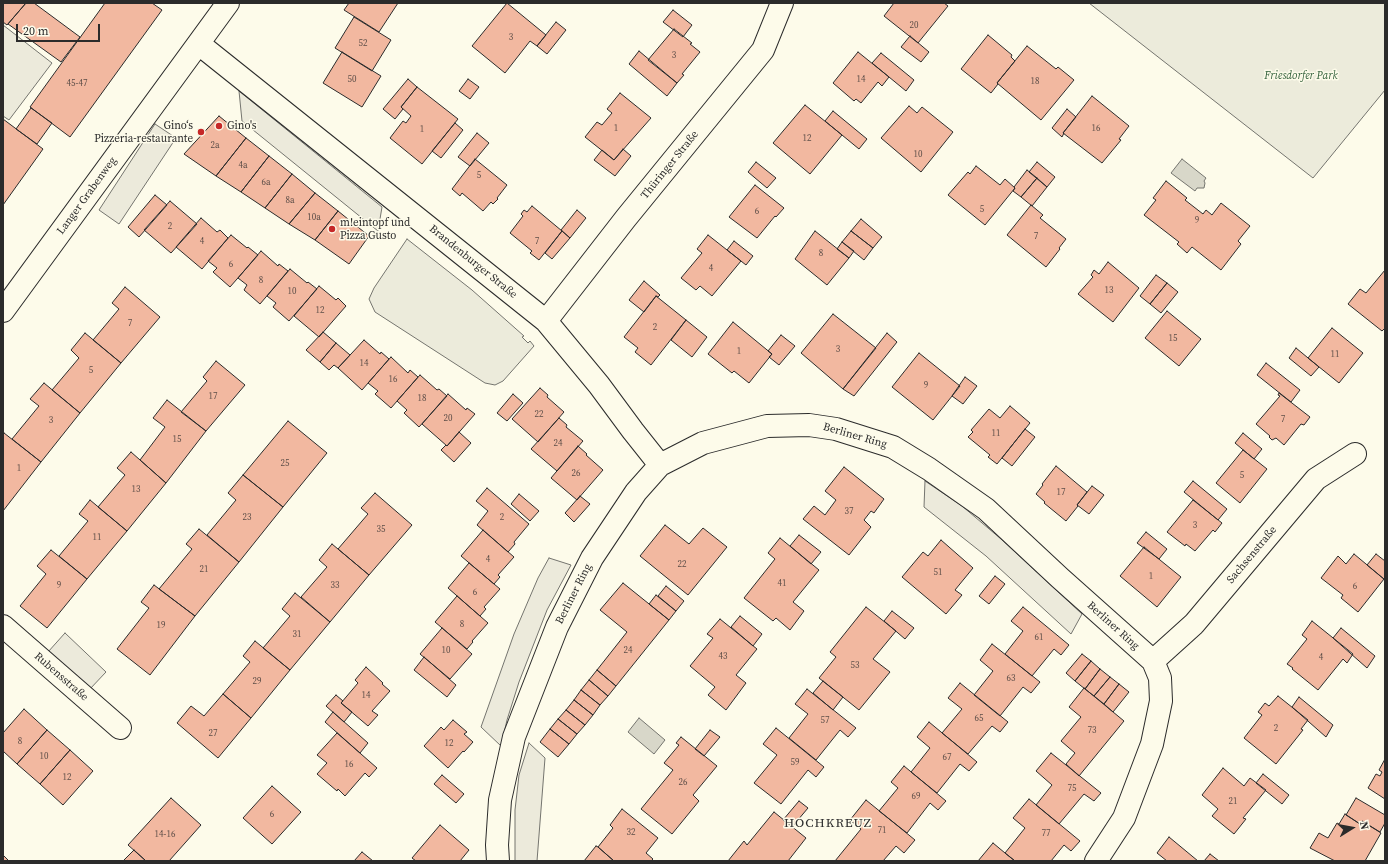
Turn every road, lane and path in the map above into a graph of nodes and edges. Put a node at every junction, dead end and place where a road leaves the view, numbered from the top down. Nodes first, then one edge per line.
1 (228, 3) edge
2 (782, 3) edge
3 (199, 44) junction
4 (3, 311) edge
5 (546, 321) junction
6 (1355, 454) dead end
7 (660, 465) junction
8 (3, 626) edge
9 (1153, 660) junction
10 (120, 728) dead end
11 (498, 861) edge
12 (1096, 861) edge

1 - 3 street, Langer Grabenweg
2 - 5 street, Thüringer Straße
3 - 4 street, Langer Grabenweg
3 - 5 street, Brandenburger Straße
5 - 7 street, Brandenburger Straße
6 - 9 street, Sachsenstraße
7 - 9 street, Berliner Ring
7 - 11 street, Berliner Ring
8 - 10 street, Rubensstraße
9 - 12 street, Berliner Ring

